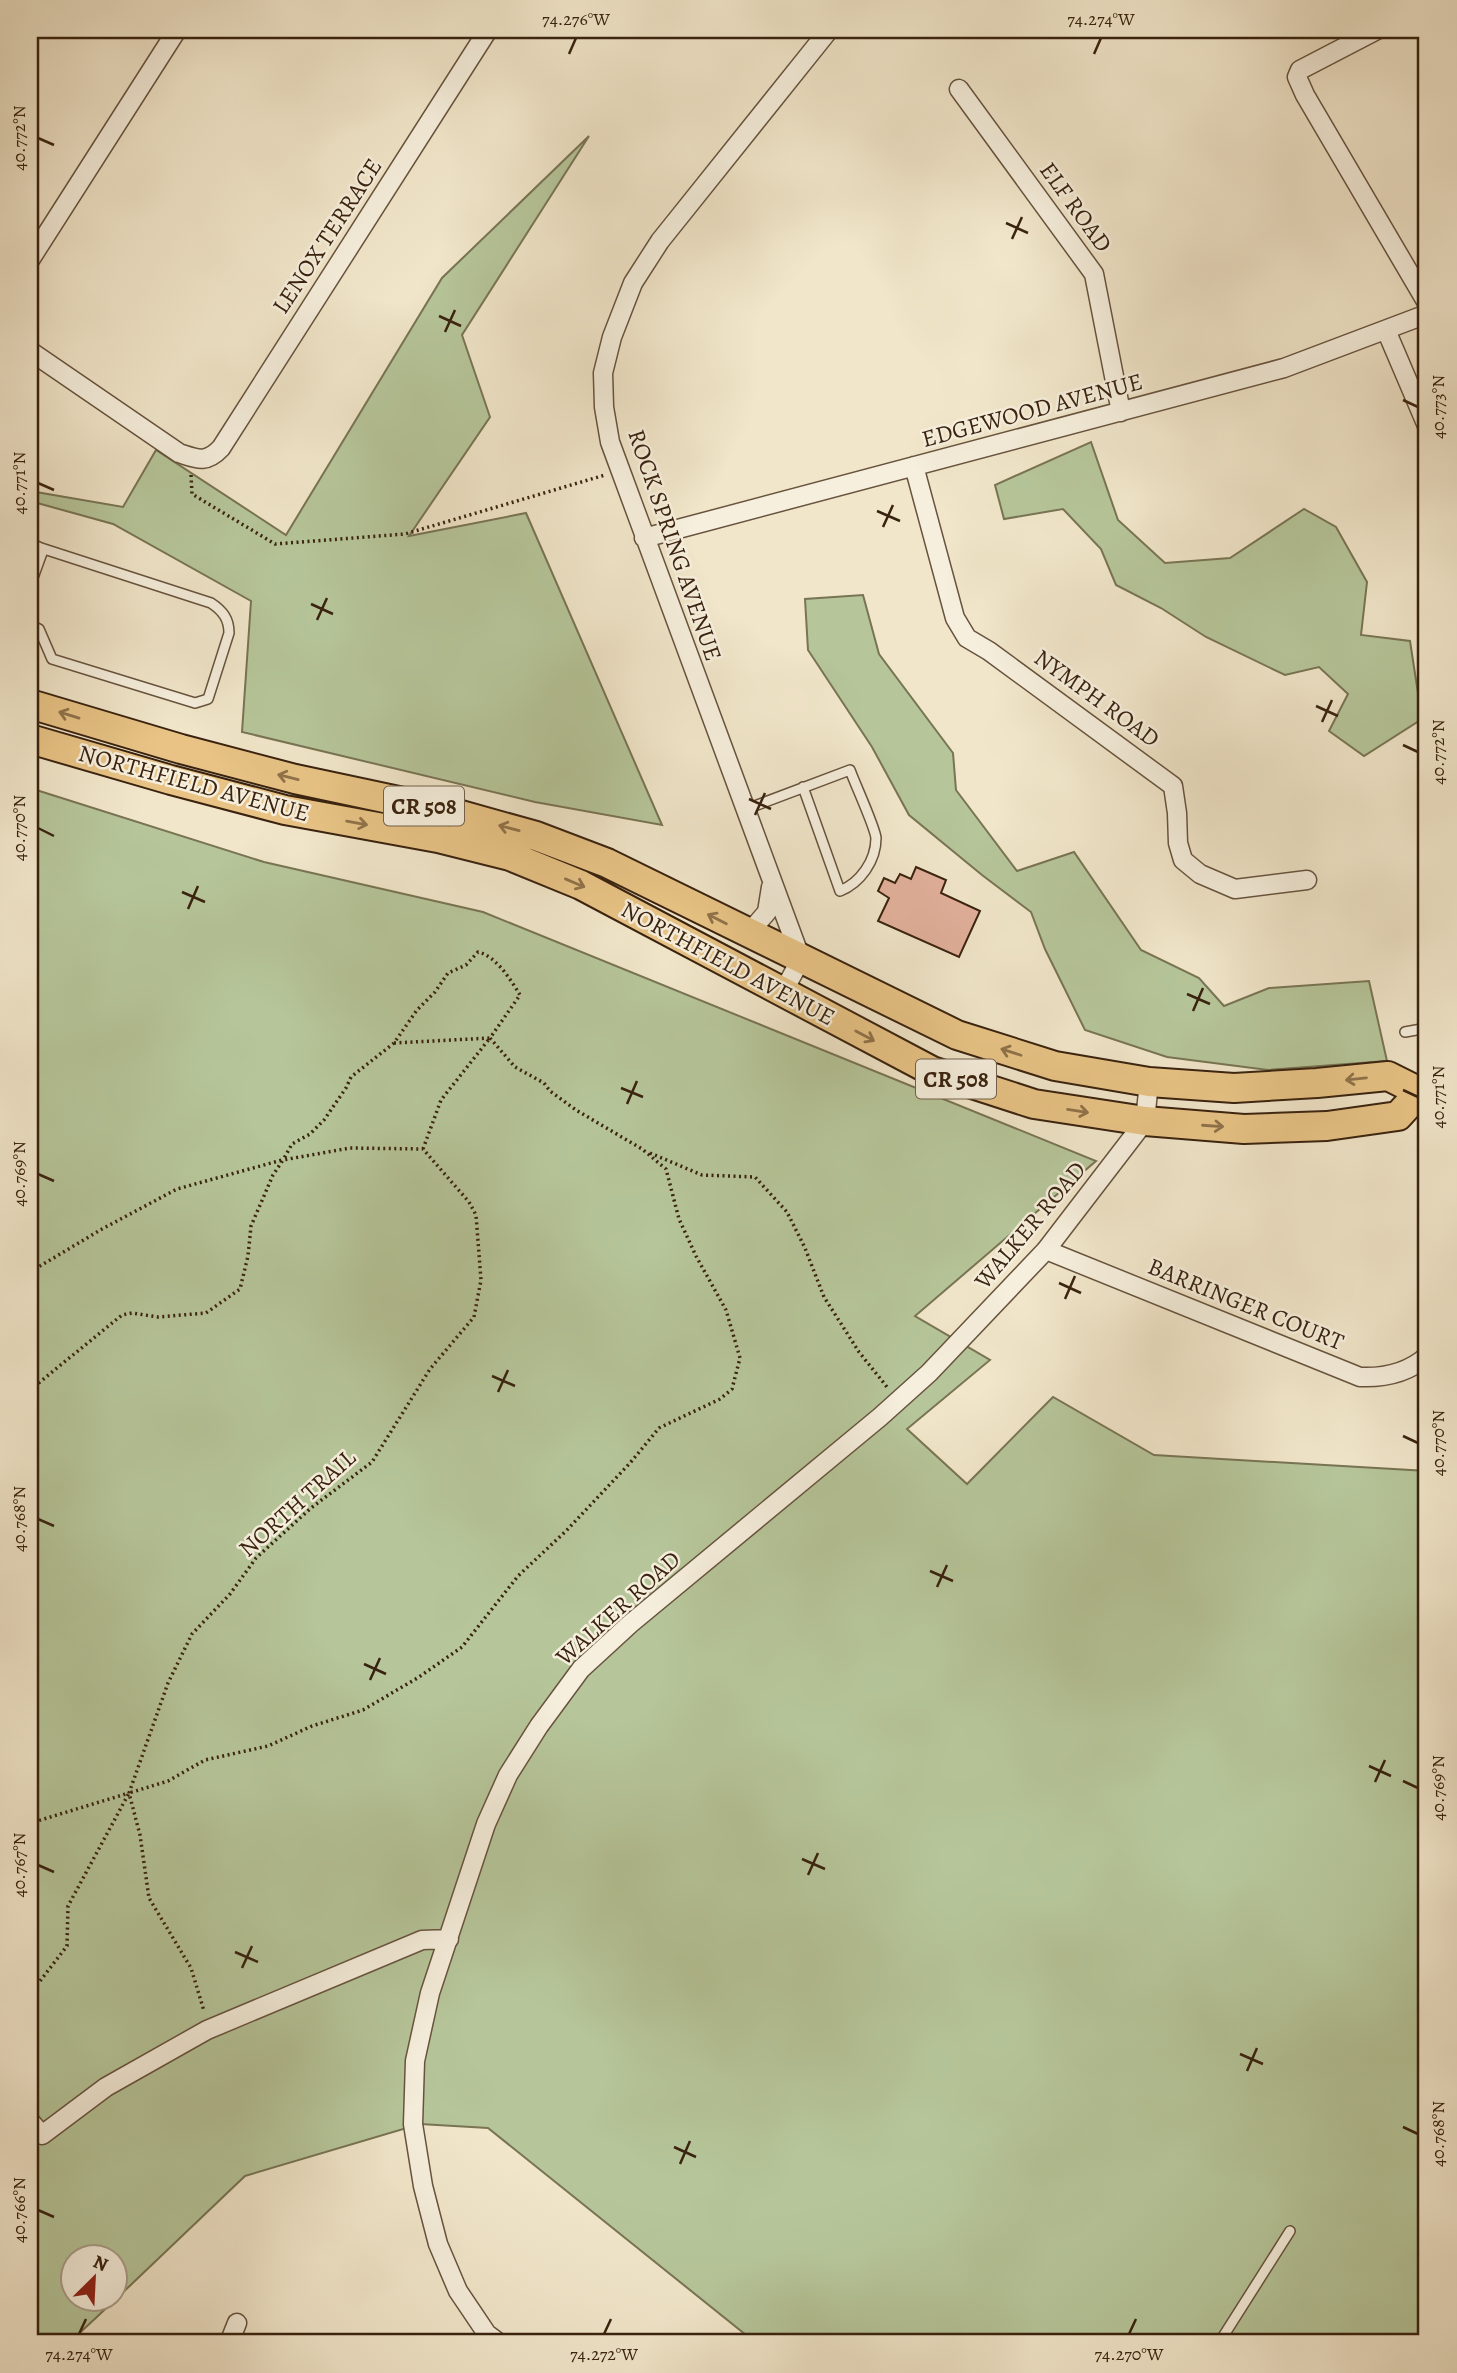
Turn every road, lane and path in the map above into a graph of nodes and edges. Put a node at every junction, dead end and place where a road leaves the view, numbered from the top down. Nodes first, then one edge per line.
1 (177, 30) edge
2 (488, 30) edge
3 (829, 30) edge
4 (1377, 30) edge
5 (959, 89) dead end
6 (30, 260) edge
7 (1427, 303) edge
8 (1427, 314) edge
9 (1386, 330) junction
10 (30, 351) edge
11 (1121, 412) junction
12 (1427, 426) edge
13 (196, 458) junction
14 (914, 466) junction
15 (620, 471) junction
16 (644, 538) junction
17 (30, 543) edge
18 (41, 548) junction
19 (30, 586) edge
20 (30, 625) edge
21 (30, 704) edge
22 (30, 739) edge
23 (803, 788) junction
24 (744, 810) junction
25 (1307, 880) dead end
26 (772, 883) junction
27 (748, 934) junction
28 (801, 959) junction
29 (783, 992) junction
30 (1427, 1028) edge
31 (1405, 1032) dead end
32 (490, 1038) junction
33 (394, 1043) junction
34 (1149, 1082) junction
35 (1424, 1091) edge
36 (1145, 1121) junction
37 (423, 1149) junction
38 (642, 1149) junction
39 (283, 1160) junction
40 (1046, 1250) junction
41 (30, 1272) edge
42 (1427, 1356) edge
43 (30, 1390) edge
44 (892, 1393) dead end
45 (129, 1793) junction
46 (30, 1826) edge
47 (449, 1939) junction
48 (30, 1994) edge
49 (207, 2030) junction
50 (30, 2120) edge
51 (1290, 2231) dead end
52 (237, 2323) dead end
53 (229, 2343) edge
54 (499, 2343) edge
55 (1219, 2343) edge

1 - 6 street
2 - 13 street, LENOX TERRACE
3 - 15 street, ROCK SPRING AVENUE
4 - 7 street
5 - 11 street, ELF ROAD
8 - 9 street, EDGEWOOD AVENUE
9 - 11 street, EDGEWOOD AVENUE
9 - 12 street
10 - 13 street
11 - 14 street, EDGEWOOD AVENUE
13 - 15 path
14 - 16 street, EDGEWOOD AVENUE
14 - 25 street, NYMPH ROAD
15 - 16 street, ROCK SPRING AVENUE
16 - 24 street, ROCK SPRING AVENUE
17 - 18 lane
18 - 19 lane
18 - 20 lane
27 -> 21 main road, NORTHFIELD AVENUE / CR 508
22 -> 29 main road, NORTHFIELD AVENUE / CR 508
23 - 23 lane
23 - 24 lane
24 - 26 street, ROCK SPRING AVENUE
26 - 27 street
26 - 28 street, ROCK SPRING AVENUE
27 - 28 main road, NORTHFIELD AVENUE / CR 508
28 - 29 street
34 -> 28 main road, NORTHFIELD AVENUE / CR 508
29 -> 36 main road, NORTHFIELD AVENUE / CR 508
30 - 31 lane
32 - 33 path
32 - 33 path
32 - 37 path
32 - 38 path
33 - 39 path
35 -> 34 main road, NORTHFIELD AVENUE / CR 508
34 - 36 street
36 -> 35 main road, NORTHFIELD AVENUE / CR 508
36 - 40 street, WALKER ROAD
37 - 39 path
37 - 45 path, NORTH TRAIL
38 - 44 path
38 - 45 path
39 - 41 path
39 - 43 path
40 - 42 street, BARRINGER COURT
40 - 47 street, WALKER ROAD
45 - 46 path
45 - 48 path, NORTH TRAIL
45 - 49 path
47 - 49 street
47 - 54 street, WALKER ROAD
49 - 50 street
51 - 55 lane
52 - 53 street

